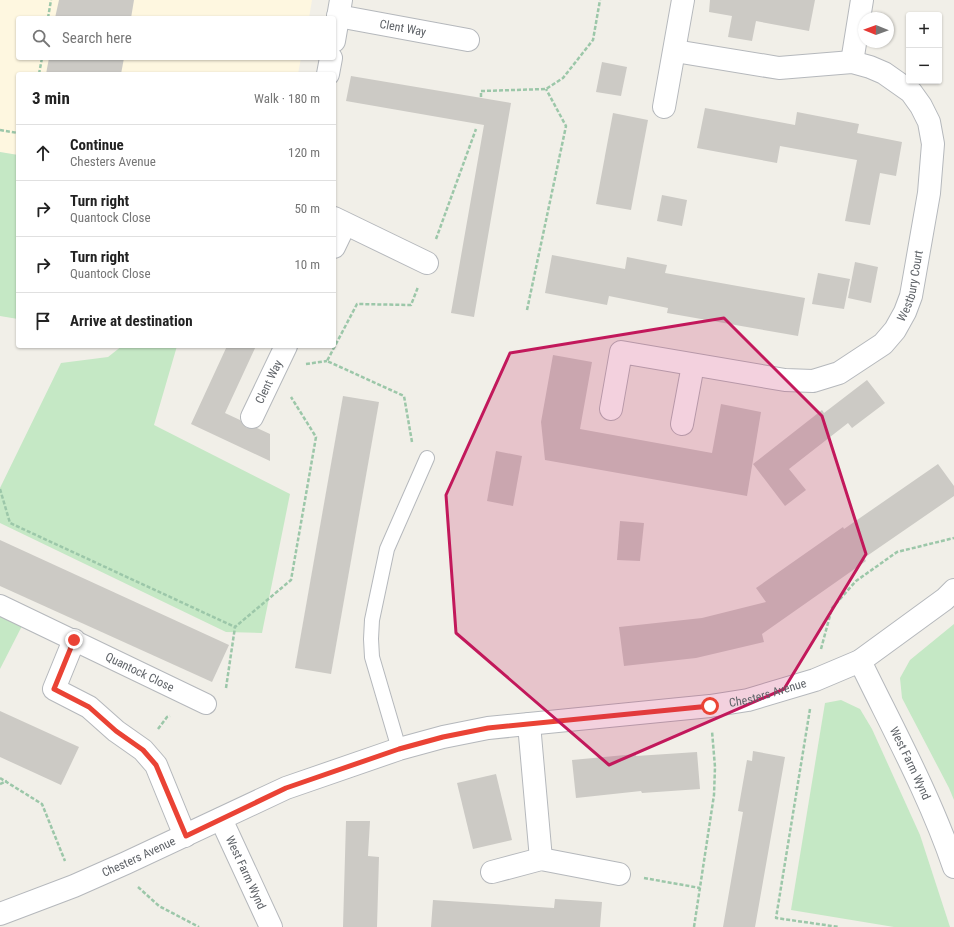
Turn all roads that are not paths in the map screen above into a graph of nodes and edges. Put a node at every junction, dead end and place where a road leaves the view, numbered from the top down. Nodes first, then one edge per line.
1 (683, 0) edge
2 (862, 0) edge
3 (340, 8) edge
4 (336, 30) edge
5 (468, 40) dead end
6 (675, 51) junction
7 (331, 60) edge
8 (852, 62) junction
9 (328, 72) edge
10 (664, 107) dead end
11 (340, 221) edge
12 (336, 238) edge
13 (427, 263) road end
14 (285, 348) edge
15 (692, 365) junction
16 (611, 409) dead end
17 (252, 417) dead end
18 (682, 424) dead end
19 (427, 458) road end
20 (954, 590) edge
21 (0, 605) edge
22 (74, 640) junction
23 (860, 661) junction
24 (206, 704) road end
25 (529, 724) junction
26 (399, 749) junction
27 (221, 819) junction
28 (186, 836) junction
29 (541, 859) junction
30 (954, 867) edge
31 (492, 872) dead end
32 (619, 874) road end
33 (0, 914) edge
34 (271, 927) edge

1 - 6 street
2 - 8 street
3 - 4 street, Clent Way
3 - 5 street, Clent Way
6 - 8 street, Westbury Court
6 - 10 street
7 - 9 street
8 - 15 street, Westbury Court
11 - 12 street
11 - 13 street
14 - 17 street, Clent Way
15 - 16 street, Westbury Court
15 - 18 street
19 - 26 lane
20 - 23 street, Chesters Avenue
21 - 22 street, Quantock Close
22 - 24 street, Quantock Close
22 - 28 street
23 - 25 street, Chesters Avenue
23 - 30 street, West Farm Wynd
25 - 26 street, Chesters Avenue
25 - 29 street
26 - 27 street, Chesters Avenue
27 - 28 street, Chesters Avenue
27 - 34 street, West Farm Wynd
28 - 33 street, Chesters Avenue
29 - 31 street
29 - 32 street

